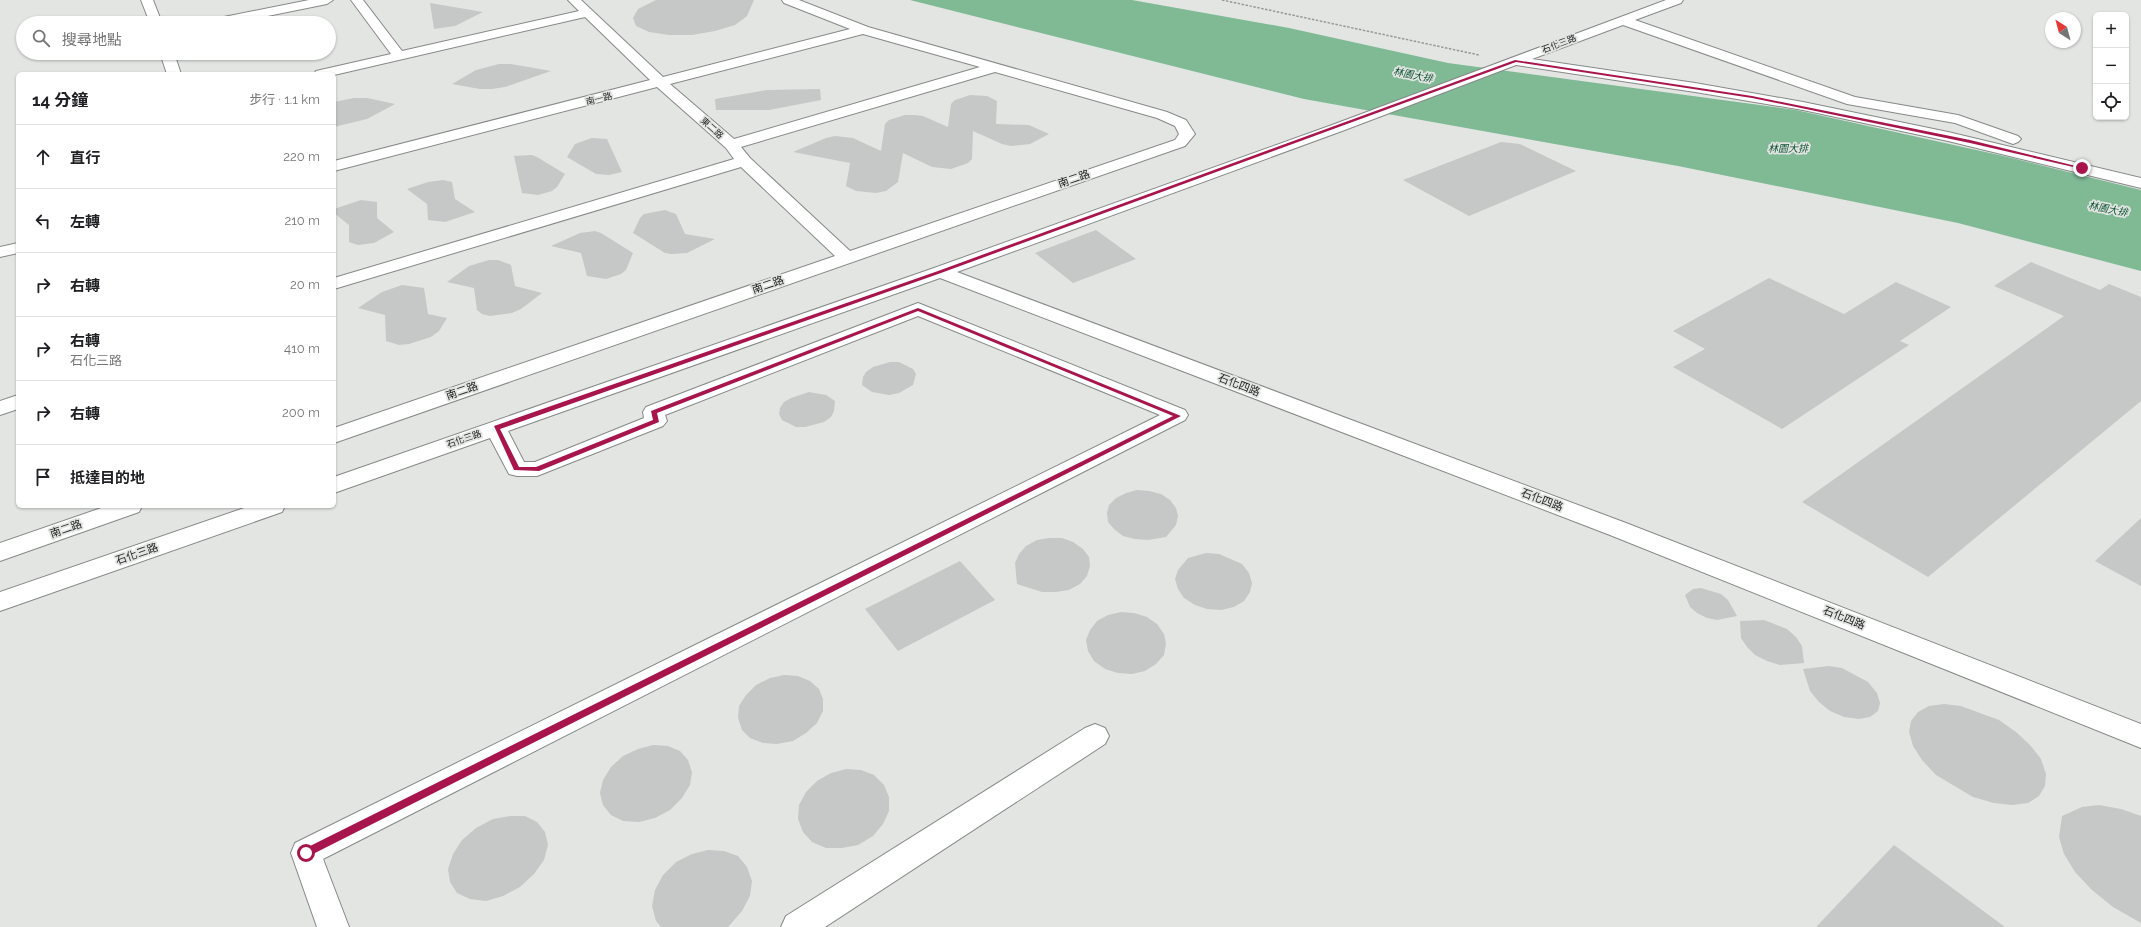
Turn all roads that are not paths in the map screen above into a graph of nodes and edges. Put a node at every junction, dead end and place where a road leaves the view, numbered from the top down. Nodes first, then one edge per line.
1 (148, 0) edge
2 (327, 0) edge
3 (357, 0) edge
4 (574, 0) edge
5 (788, 0) edge
6 (1677, 0) edge
7 (588, 13) junction
8 (154, 16) edge
9 (248, 16) edge
10 (1622, 20) junction
11 (863, 30) junction
12 (399, 56) junction
13 (1520, 59) junction
14 (169, 60) edge
15 (993, 68) junction
16 (173, 72) edge
17 (330, 72) edge
18 (661, 83) junction
19 (731, 145) junction
20 (744, 161) junction
21 (336, 165) edge
22 (2141, 176) edge
23 (2141, 183) edge
24 (16, 248) edge
25 (0, 252) edge
26 (847, 258) junction
27 (940, 272) junction
28 (336, 283) edge
29 (16, 403) edge
30 (0, 408) edge
31 (496, 428) junction
32 (336, 435) edge
33 (336, 484) edge
34 (125, 508) edge
35 (268, 508) edge
36 (0, 552) edge
37 (0, 602) edge
38 (1095, 736) dead end
39 (2141, 736) edge
40 (333, 927) edge
41 (797, 927) edge

1 - 8 street
2 - 9 street
3 - 12 street
4 - 7 street, 東二路
5 - 11 street
6 - 10 street, 石化三路
7 - 12 street
7 - 18 street, 東二路
10 - 13 street, 石化三路
10 - 22 street
11 - 15 street
11 - 18 street, 南一路
12 - 17 street
13 - 23 street
13 - 27 street, 石化三路
14 - 16 street
15 - 19 street
15 - 26 street, 南二路
18 - 19 street, 東二路
18 - 21 street, 南一路
19 - 20 street, 東二路
20 - 26 street, 東二路
20 - 28 street
24 - 25 street
26 - 32 street, 南二路
27 - 31 street, 石化三路
27 - 39 street, 石化四路
29 - 30 street
31 - 33 street, 石化三路
31 - 40 street
34 - 36 street, 南二路
35 - 37 street, 石化三路
38 - 41 street

